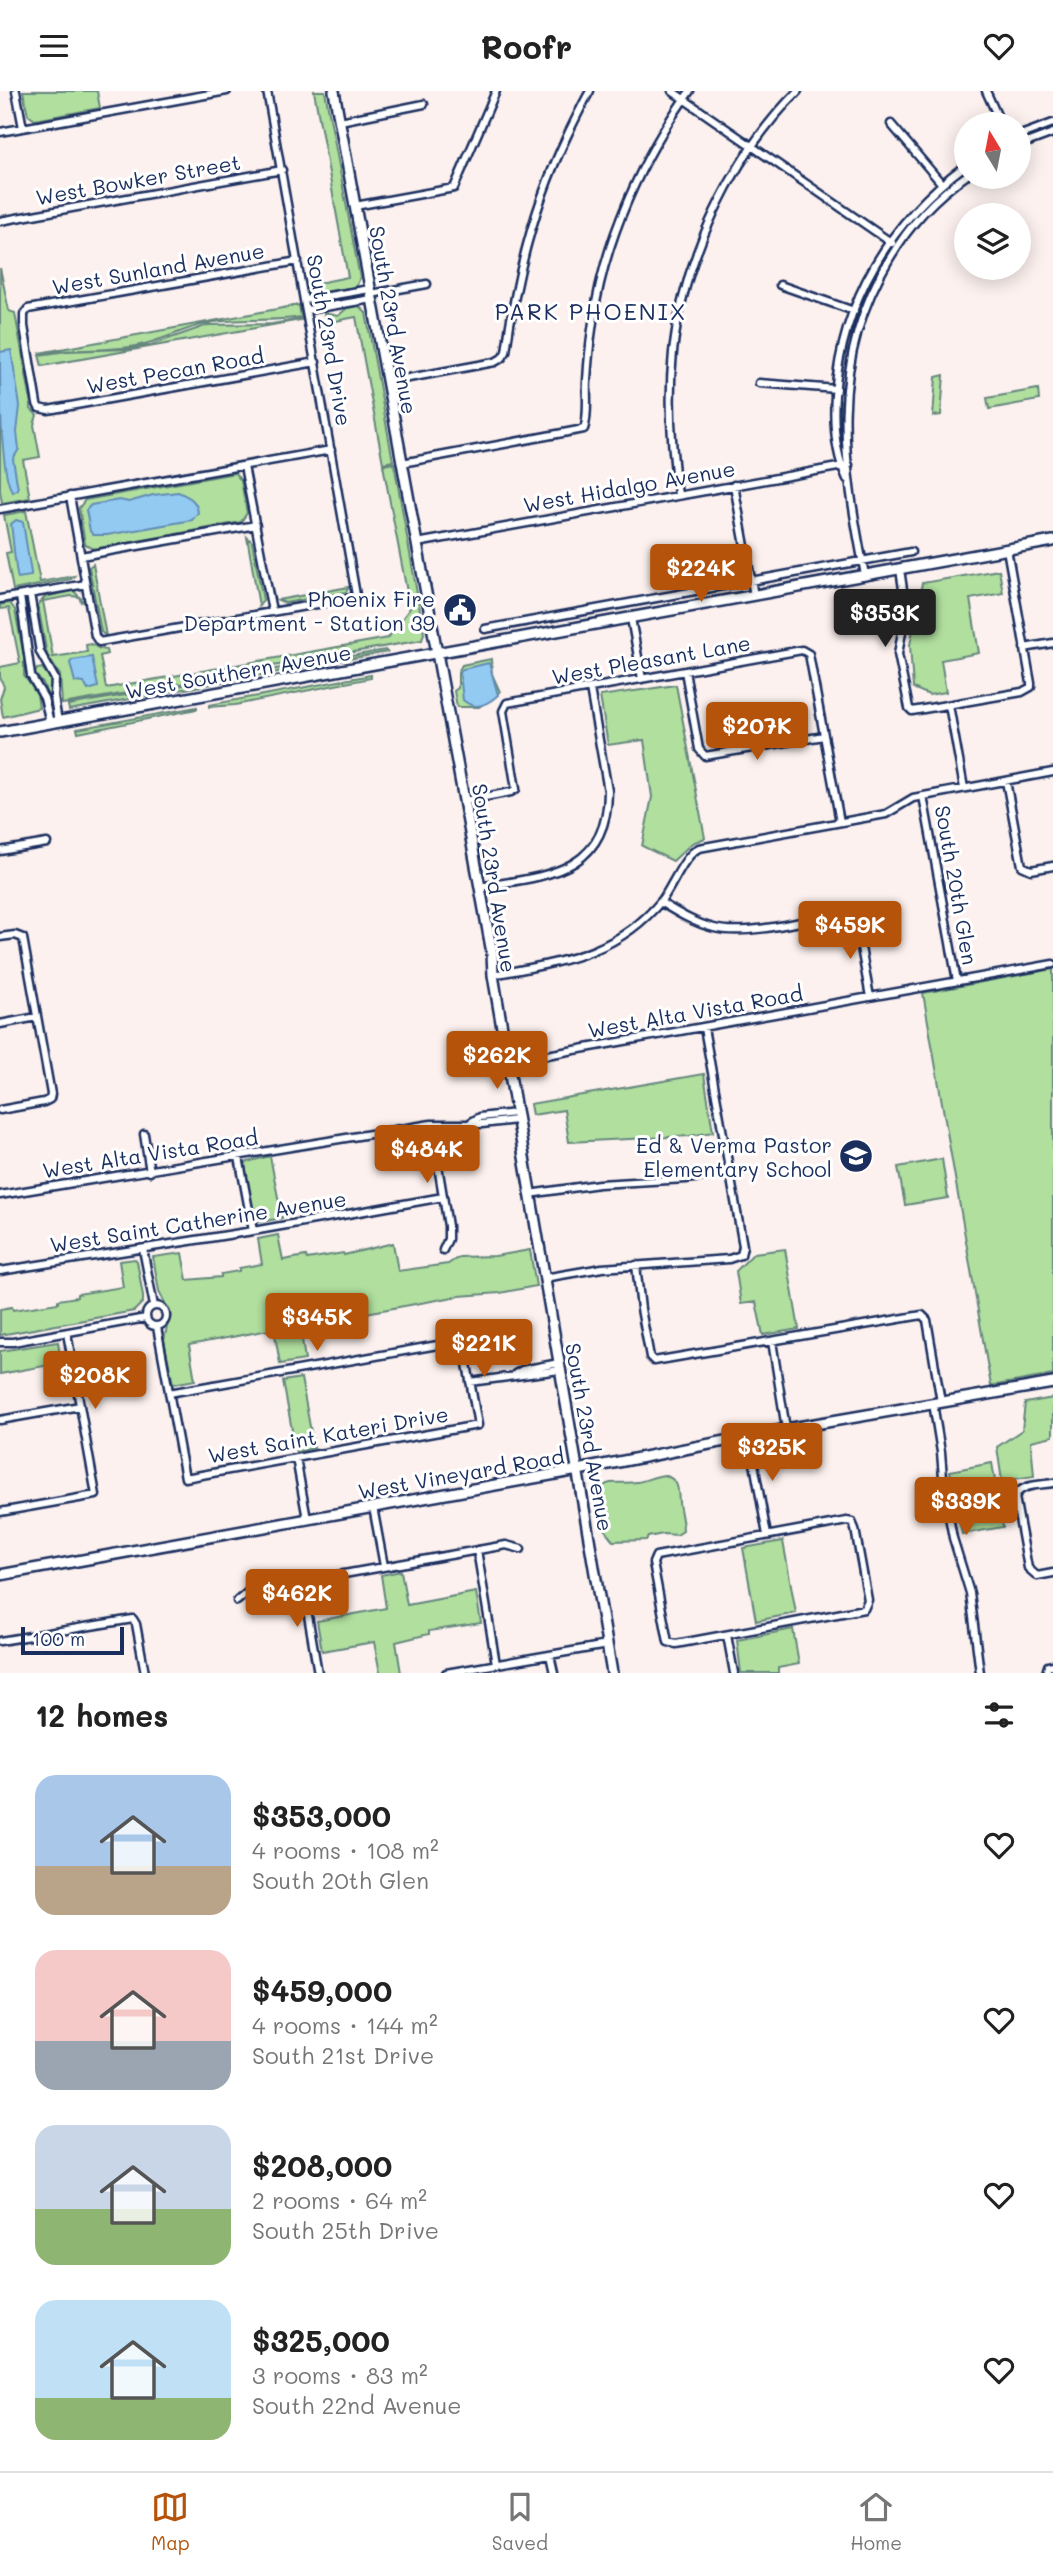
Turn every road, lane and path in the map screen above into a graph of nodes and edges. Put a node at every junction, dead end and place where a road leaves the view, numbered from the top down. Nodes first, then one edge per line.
1 (16, 91) edge
2 (228, 91) edge
3 (267, 91) edge
4 (334, 91) edge
5 (496, 91) edge
6 (590, 91) edge
7 (672, 91) edge
8 (690, 91) edge
9 (798, 91) edge
10 (986, 91) edge
11 (684, 100) junction
12 (424, 104) dead end
13 (996, 112) edge
14 (340, 121) junction
15 (1053, 123) edge
16 (891, 124) dead end
17 (23, 128) junction
18 (1031, 131) edge
19 (0, 132) edge
20 (1053, 133) edge
21 (1031, 141) edge
22 (753, 147) junction
23 (282, 170) junction
24 (954, 174) edge
25 (942, 183) junction
26 (954, 185) edge
27 (947, 190) junction
28 (355, 206) junction
29 (0, 221) edge
30 (889, 240) junction
31 (897, 246) junction
32 (298, 261) junction
33 (427, 284) dead end
34 (780, 285) dead end
35 (371, 294) junction
36 (305, 300) junction
37 (307, 310) junction
38 (853, 310) junction
39 (862, 313) junction
40 (316, 362) junction
41 (387, 382) junction
42 (759, 383) dead end
43 (836, 389) junction
44 (845, 389) junction
45 (39, 408) joint
46 (331, 450) junction
47 (402, 463) junction
48 (849, 465) junction
49 (244, 466) junction
50 (841, 466) junction
51 (848, 481) junction
52 (734, 485) junction
53 (678, 495) junction
54 (70, 496) junction
55 (0, 509) edge
56 (256, 525) junction
57 (1053, 541) edge
58 (416, 543) junction
59 (1007, 549) junction
60 (911, 552) dead end
61 (81, 557) junction
62 (862, 561) junction
63 (900, 569) junction
64 (865, 575) junction
65 (751, 581) junction
66 (86, 584) junction
67 (30, 594) junction
68 (20, 596) junction
69 (754, 596) junction
70 (0, 599) edge
71 (272, 611) junction
72 (562, 615) junction
73 (631, 618) junction
74 (485, 629) dead end
75 (565, 630) junction
76 (1053, 643) edge
77 (1024, 648) junction
78 (437, 653) junction
79 (685, 671) junction
80 (642, 679) junction
81 (590, 689) junction
82 (949, 705) junction
83 (54, 722) junction
84 (0, 732) edge
85 (824, 736) junction
86 (1053, 772) edge
87 (1006, 781) junction
88 (964, 788) junction
89 (923, 796) junction
90 (464, 800) junction
91 (840, 822) junction
92 (47, 843) dead end
93 (0, 849) edge
94 (1053, 866) edge
95 (479, 887) junction
96 (660, 902) junction
97 (0, 937) edge
98 (1053, 964) edge
99 (493, 975) junction
100 (957, 981) junction
101 (870, 997) junction
102 (37, 1017) junction
103 (0, 1024) edge
104 (704, 1028) junction
105 (508, 1062) junction
106 (0, 1110) edge
107 (516, 1116) junction
108 (431, 1124) junction
109 (144, 1134) dead end
110 (239, 1157) junction
111 (150, 1172) junction
112 (730, 1173) junction
113 (529, 1194) junction
114 (0, 1195) edge
115 (443, 1197) junction
116 (253, 1231) junction
117 (143, 1248) junction
118 (443, 1249) dead end
119 (636, 1265) junction
120 (0, 1271) edge
121 (544, 1277) junction
122 (153, 1306) junction
123 (146, 1318) junction
124 (156, 1327) junction
125 (67, 1333) junction
126 (772, 1341) junction
127 (0, 1342) edge
128 (560, 1366) junction
129 (470, 1382) junction
130 (1053, 1383) edge
131 (169, 1393) junction
132 (937, 1403) junction
133 (80, 1406) junction
134 (0, 1420) edge
135 (786, 1429) junction
136 (750, 1436) junction
137 (296, 1458) junction
138 (578, 1469) junction
139 (1053, 1483) edge
140 (373, 1507) junction
141 (0, 1512) edge
142 (307, 1519) junction
143 (767, 1535) junction
144 (521, 1549) dead end
145 (477, 1550) junction
146 (384, 1566) junction
147 (1053, 1573) edge
148 (0, 1575) edge
149 (302, 1581) junction
150 (237, 1601) dead end
151 (727, 1635) junction
152 (0, 1641) edge
153 (607, 1645) junction
154 (551, 1655) junction
155 (496, 1664) junction
156 (145, 1673) edge
157 (318, 1673) edge
158 (446, 1673) edge
159 (554, 1673) edge
160 (612, 1673) edge
161 (734, 1673) edge
162 (980, 1673) edge

1 - 17 street
2 - 17 street
3 - 23 street, South 23rd Drive
4 - 14 street, South 23rd Avenue
5 - 28 street
6 - 41 street
7 - 11 street
8 - 11 street
9 - 22 street
10 - 13 street
11 - 22 street
11 - 47 street
12 - 14 street
14 - 28 street, South 23rd Avenue
15 - 18 street
16 - 25 street
17 - 19 street
20 - 21 street
22 - 30 street
22 - 53 street
23 - 29 street, West Bowker Street
23 - 32 street, South 23rd Drive
24 - 25 street
25 - 27 street
25 - 30 street
26 - 27 street
27 - 31 street
28 - 35 street, South 23rd Avenue
30 - 31 street
30 - 38 street
31 - 39 street
32 - 36 street, South 23rd Drive
32 - 45 street, West Sunland Avenue
33 - 35 street
34 - 38 street
35 - 36 street
35 - 37 street
35 - 41 street, South 23rd Avenue
36 - 37 street, South 23rd Drive
37 - 40 street, South 23rd Drive
38 - 39 street
38 - 43 street
39 - 44 street
40 - 45 street, West Pecan Road
40 - 46 street, South 23rd Drive
41 - 47 street, South 23rd Avenue
42 - 43 street
43 - 44 street
43 - 50 street
44 - 48 street
46 - 49 street
46 - 71 street, South 23rd Drive
47 - 58 street, South 23rd Avenue
48 - 50 street, West Hidalgo Avenue
48 - 51 street
49 - 54 street
49 - 56 street
50 - 51 street
50 - 52 street, West Hidalgo Avenue
51 - 62 street
52 - 53 street, West Hidalgo Avenue
52 - 65 street
53 - 58 street, West Hidalgo Avenue
54 - 55 street
54 - 61 street
56 - 61 street
56 - 71 street
57 - 59 street, West Southern Avenue
58 - 78 street, South 23rd Avenue
59 - 63 street, West Southern Avenue
59 - 77 street
60 - 62 street
61 - 66 street
62 - 64 street
62 - 65 street
63 - 64 street, West Southern Avenue
63 - 82 street
64 - 69 street, West Southern Avenue
65 - 69 street
65 - 72 street
66 - 67 street
66 - 71 street
67 - 68 street
67 - 83 street
68 - 70 street
68 - 83 street
69 - 73 street, West Southern Avenue
72 - 74 street
72 - 75 street
73 - 75 street, West Southern Avenue
73 - 80 street
75 - 78 street, West Southern Avenue
76 - 77 street
77 - 82 street
78 - 83 street, West Southern Avenue
78 - 90 street, South 23rd Avenue
79 - 80 street, West Pleasant Lane
79 - 85 street
79 - 85 street, West Pleasant Lane
80 - 81 street, West Pleasant Lane
81 - 90 street, West Pleasant Lane
81 - 95 street
82 - 88 street, South 20th Glen
83 - 84 street, West Southern Avenue
85 - 91 street
86 - 87 street
87 - 88 street
87 - 94 street
88 - 89 street
89 - 91 street
89 - 100 street, South 20th Glen
90 - 95 street, South 23rd Avenue
91 - 96 street
92 - 93 street
95 - 99 street, South 23rd Avenue
96 - 99 street
96 - 101 street
97 - 102 street
98 - 100 street, West Alta Vista Road
99 - 105 street, South 23rd Avenue
100 - 101 street, West Alta Vista Road
101 - 104 street, West Alta Vista Road
102 - 103 street
102 - 106 street
104 - 105 street, West Alta Vista Road
104 - 112 street
105 - 107 street, South 23rd Avenue
107 - 108 street, West Alta Vista Road
107 - 113 street, South 23rd Avenue
108 - 110 street, West Alta Vista Road
108 - 115 street
109 - 111 street
110 - 111 street, West Alta Vista Road
110 - 116 street
111 - 114 street, West Alta Vista Road
112 - 113 street
112 - 119 street
113 - 121 street, South 23rd Avenue
115 - 116 street, West Saint Catherine Avenue
115 - 118 street
116 - 117 street, West Saint Catherine Avenue
117 - 120 street, West Saint Catherine Avenue
117 - 122 street
119 - 121 street
119 - 126 street
121 - 128 street, South 23rd Avenue
122 - 123 street
122 - 124 street
123 - 124 street
123 - 125 street
124 - 131 street
125 - 127 street
125 - 133 street
126 - 132 street
126 - 135 street
128 - 129 street
128 - 138 street, South 23rd Avenue
129 - 131 street
129 - 137 street, West Saint Kateri Drive
130 - 132 street, West Vineyard Road
131 - 137 street, West Saint Kateri Drive
132 - 135 street, West Vineyard Road
132 - 162 street
133 - 134 street
133 - 141 street
135 - 136 street, West Vineyard Road
136 - 138 street, West Vineyard Road
136 - 143 street
137 - 142 street
138 - 140 street, West Vineyard Road
138 - 153 street, South 23rd Avenue
139 - 147 street
140 - 142 street, West Vineyard Road
140 - 146 street
142 - 148 street, West Vineyard Road
143 - 151 street
143 - 151 street
144 - 145 street
145 - 146 street
145 - 155 street
146 - 149 street
149 - 150 street
149 - 157 street
151 - 161 street
152 - 156 street
153 - 154 street
153 - 160 street, South 23rd Avenue
154 - 155 street
154 - 159 street
155 - 158 street

